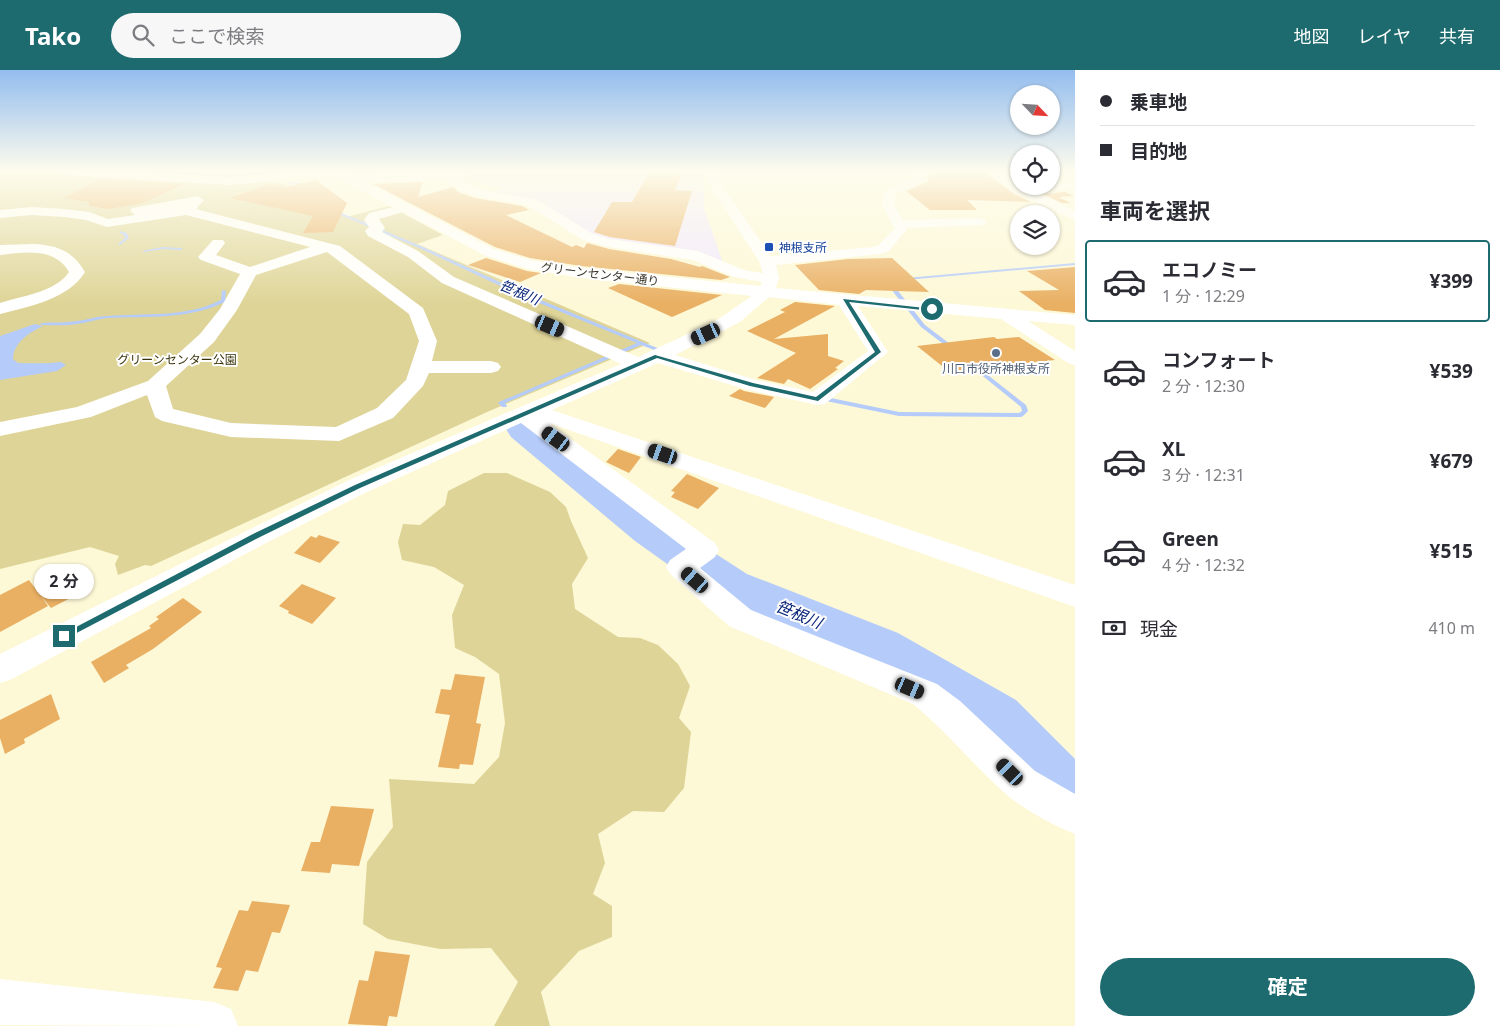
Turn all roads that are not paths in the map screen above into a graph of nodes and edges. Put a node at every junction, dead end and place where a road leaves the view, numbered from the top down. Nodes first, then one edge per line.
1 (86, 216) edge
2 (140, 216) edge
3 (242, 216) edge
4 (397, 216) edge
5 (554, 216) edge
6 (736, 216) edge
7 (894, 216) edge
8 (1075, 217) edge
9 (1060, 219) edge
10 (980, 222) dead end
11 (899, 224) junction
12 (411, 227) junction
13 (353, 239) junction
14 (218, 243) dead end
15 (0, 250) edge
16 (768, 261) junction
17 (250, 272) junction
18 (768, 285) junction
19 (845, 300) junction
20 (0, 309) edge
21 (1007, 316) junction
22 (1075, 320) edge
23 (1075, 359) edge
24 (647, 360) junction
25 (420, 367) junction
26 (491, 367) dead end
27 (155, 385) junction
28 (527, 412) junction
29 (0, 429) edge
30 (1075, 596) edge
31 (0, 670) edge
32 (1075, 815) edge
33 (0, 1002) edge
34 (214, 1026) edge

1 - 2 street
3 - 13 street
4 - 12 street, グリーンセンター通り
5 - 18 street
6 - 16 street
7 - 11 street
8 - 9 street
10 - 11 street
11 - 16 street
12 - 13 street
12 - 13 street
12 - 18 street, グリーンセンター通り
12 - 24 street
13 - 17 street
13 - 25 street
14 - 17 street
15 - 20 street
16 - 18 street
17 - 27 street
18 - 19 street
18 - 24 street
19 - 21 street
19 - 24 street
21 - 22 street
21 - 23 street
24 - 28 street
25 - 26 street
25 - 27 street
27 - 29 street
28 - 30 street
28 - 31 street
28 - 32 street
33 - 34 street

